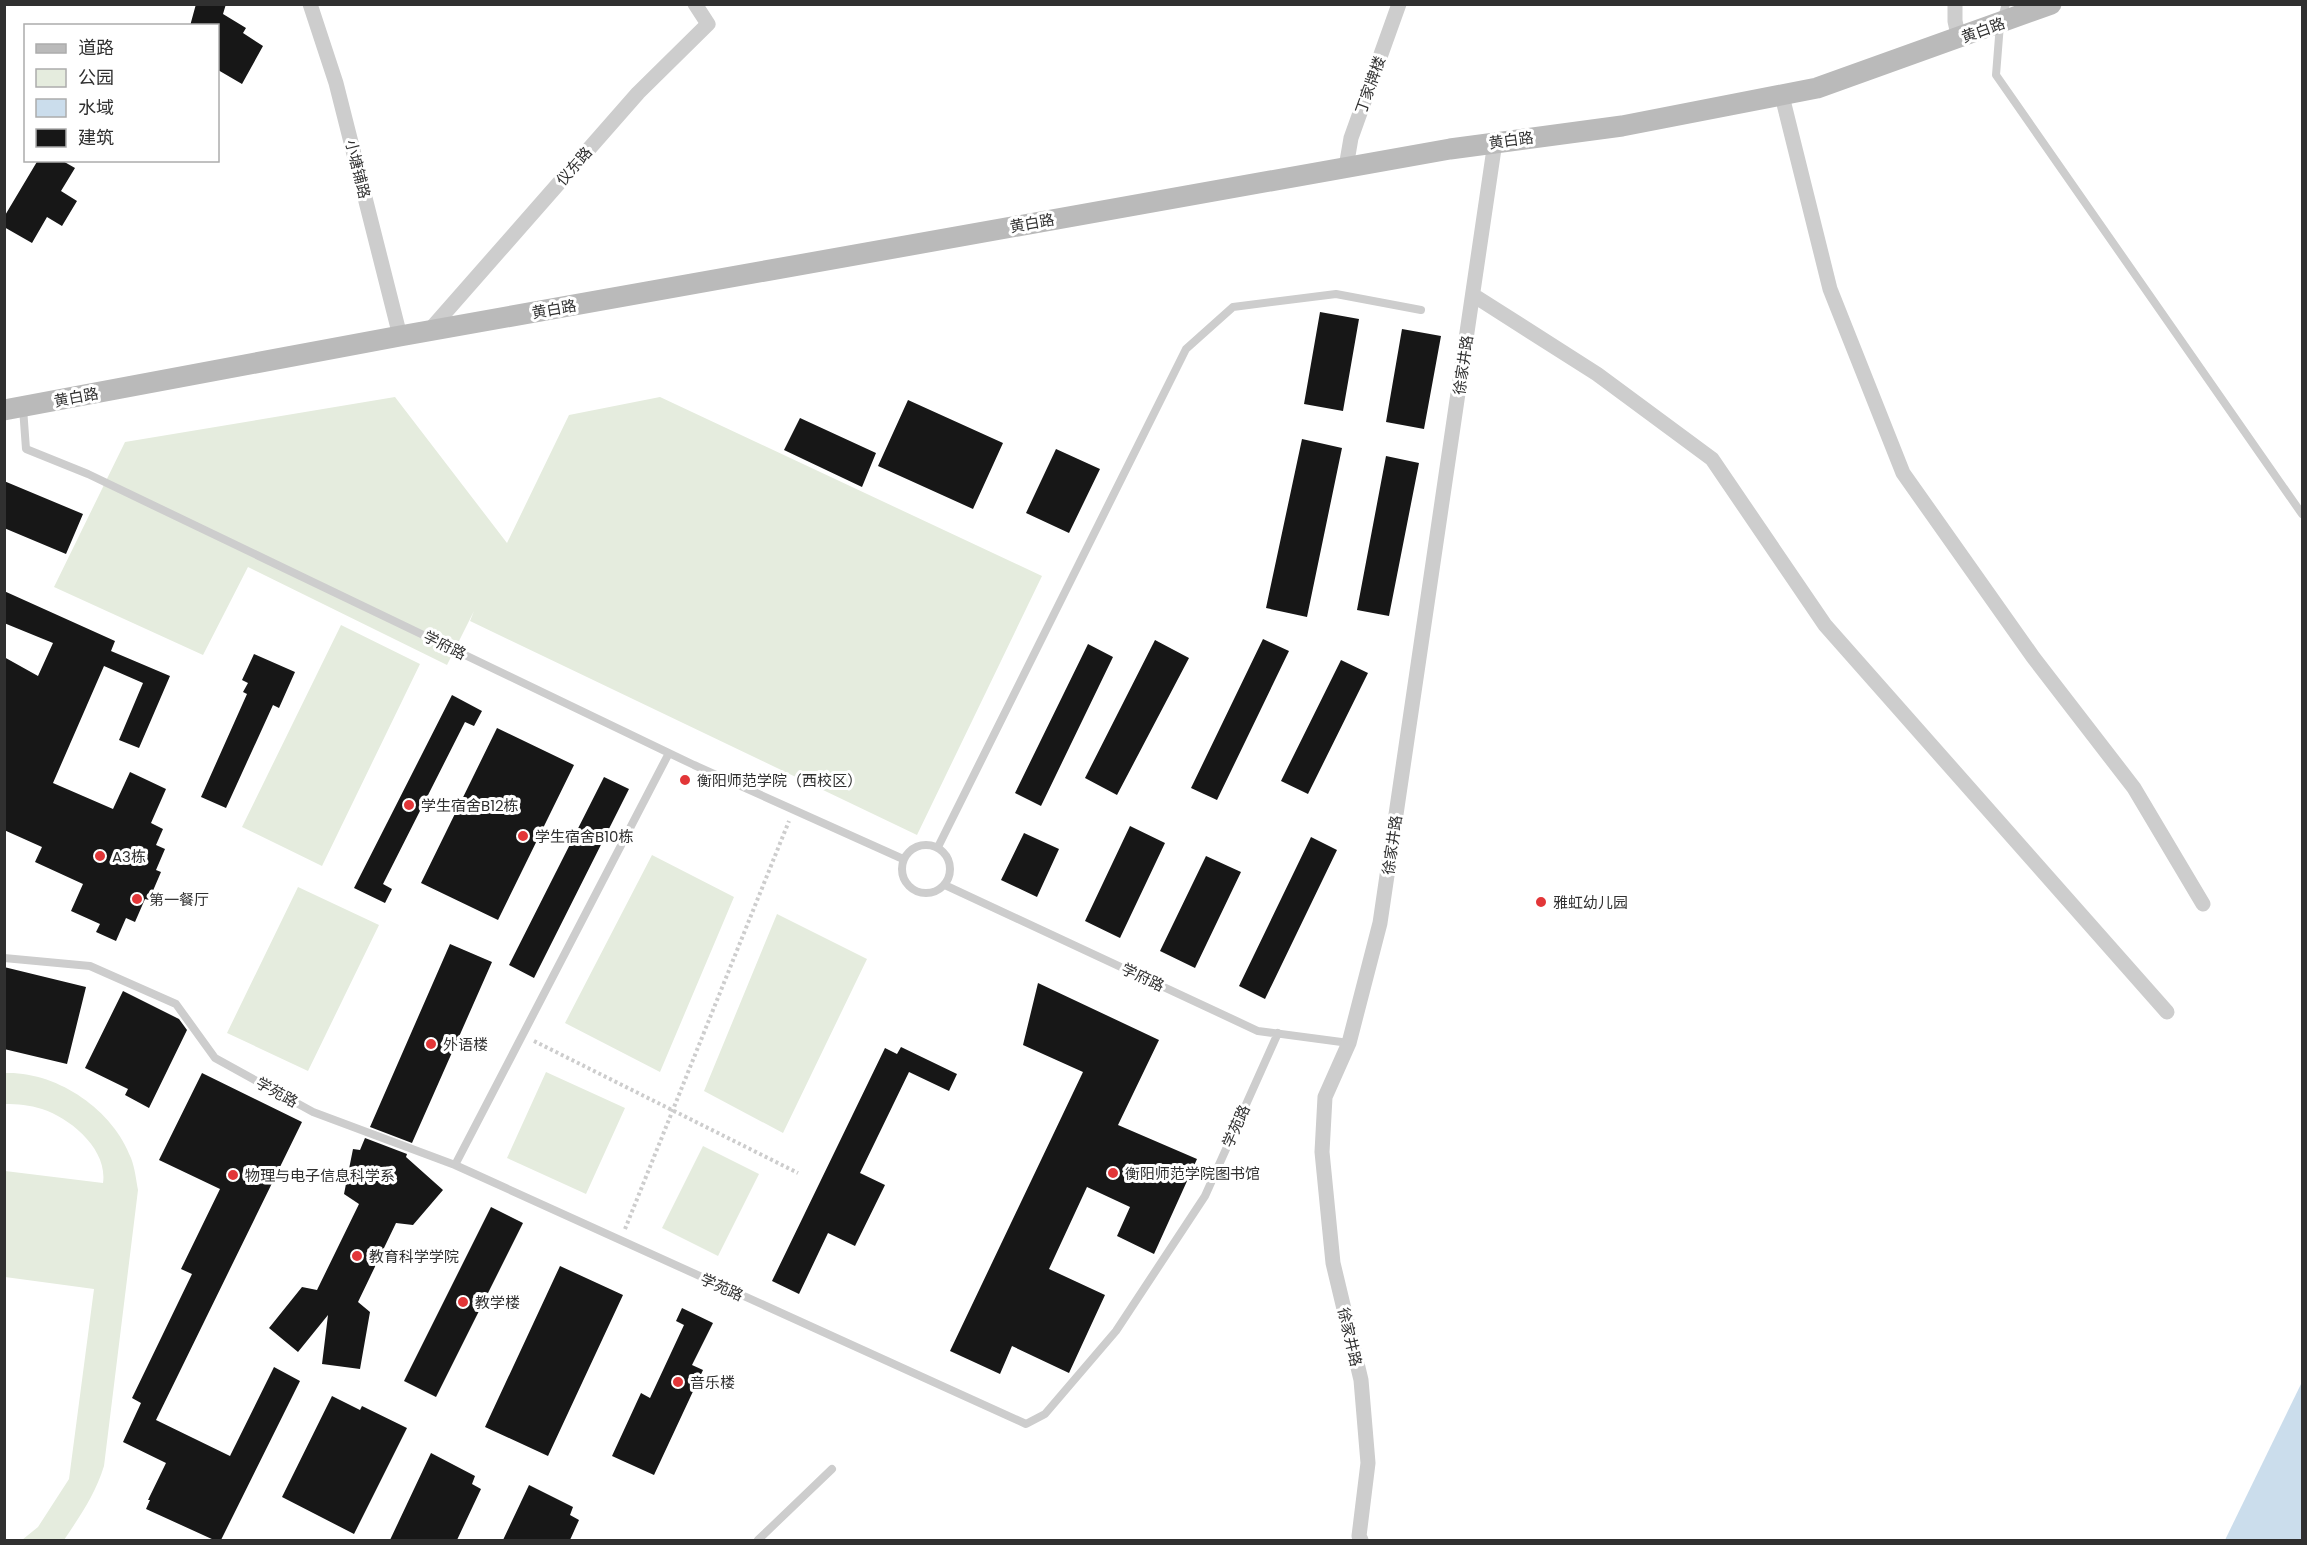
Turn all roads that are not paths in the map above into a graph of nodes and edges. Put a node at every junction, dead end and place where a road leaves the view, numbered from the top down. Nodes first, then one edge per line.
1 (310, 4) edge
2 (695, 4) edge
3 (1399, 4) edge
4 (1955, 4) edge
5 (2051, 4) edge
6 (2003, 14) edge
7 (1959, 39) junction
8 (1782, 96) junction
9 (1495, 142) junction
10 (1346, 167) junction
11 (1473, 295) junction
12 (1421, 310) dead end
13 (429, 331) junction
14 (399, 336) junction
15 (14, 409) edge
16 (2302, 514) edge
17 (669, 753) junction
18 (938, 847) junction
19 (903, 858) junction
20 (945, 885) junction
21 (2203, 904) dead end
22 (4, 958) edge
23 (2167, 1012) dead end
24 (1278, 1033) junction
25 (1349, 1042) junction
26 (455, 1165) junction
27 (832, 1468) dead end
28 (758, 1540) edge
29 (1361, 1540) edge

1 - 14 street, 小塘铺路
2 - 13 street, 仪东路
3 - 10 street, 丁家牌楼
4 - 7 street
5 - 6 main road, 黄白路
6 - 7 main road, 黄白路
6 - 16 lane
7 - 8 main road, 黄白路
8 - 9 main road, 黄白路
8 - 21 street
9 - 10 main road, 黄白路
9 - 11 street, 徐家井路
10 - 13 main road, 黄白路
11 - 23 street
11 - 25 street, 徐家井路
12 - 18 lane
13 - 14 main road, 黄白路
14 - 15 main road, 黄白路
15 - 17 lane, 学府路
17 - 19 lane, 学府路
17 - 26 lane
18 - 19 lane
18 - 20 lane
19 - 20 lane
20 - 24 lane, 学府路
22 - 26 lane, 学苑路
24 - 25 lane, 学府路
24 - 26 lane, 学苑路
25 - 29 street, 徐家井路
27 - 28 lane

